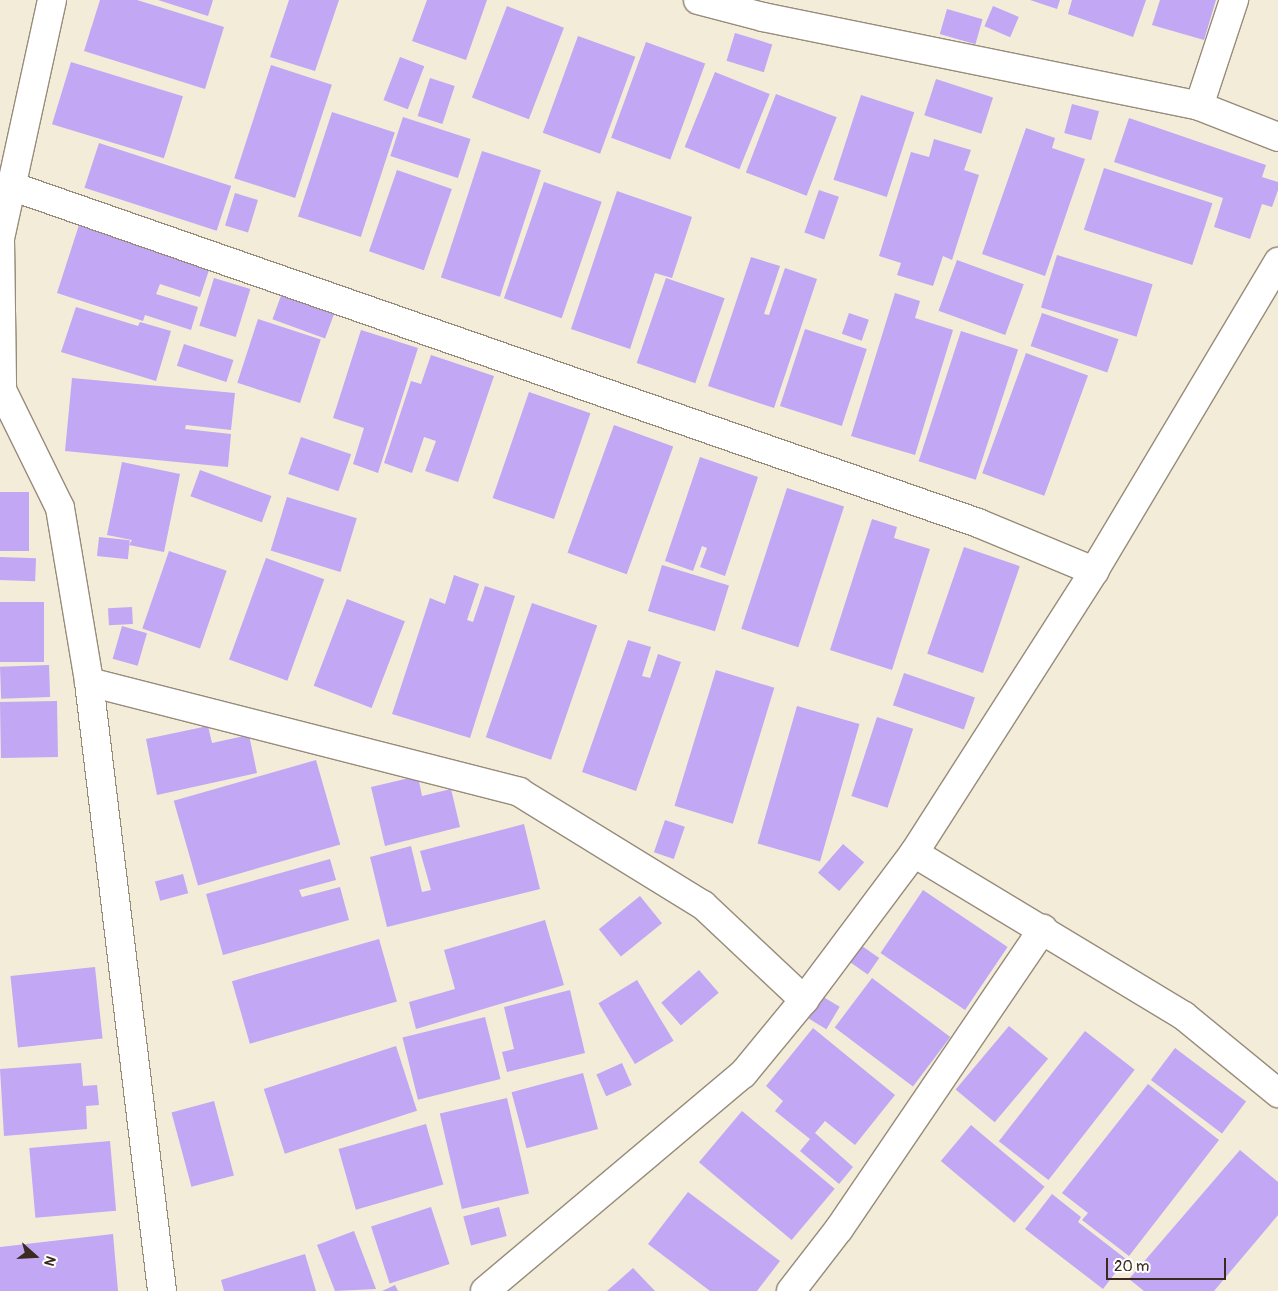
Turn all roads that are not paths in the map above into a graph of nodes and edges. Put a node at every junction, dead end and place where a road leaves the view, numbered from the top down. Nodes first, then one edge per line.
1 (52, 0) edge
2 (698, 0) edge
3 (1234, 0) edge
4 (1199, 106) junction
5 (1278, 137) edge
6 (11, 186) junction
7 (0, 239) edge
8 (1278, 262) edge
9 (1, 392) edge
10 (1094, 571) junction
11 (89, 682) junction
12 (914, 853) junction
13 (1043, 929) junction
14 (804, 1000) junction
15 (1278, 1093) edge
16 (162, 1291) edge
17 (485, 1291) edge
18 (791, 1291) edge

1 - 6 street
2 - 4 street
3 - 4 street
4 - 5 street
6 - 7 street
6 - 10 street
7 - 9 street
8 - 10 street
9 - 11 street
10 - 12 street
11 - 14 street
11 - 16 street
12 - 13 street
12 - 14 street
13 - 15 street
13 - 18 street
14 - 17 street

